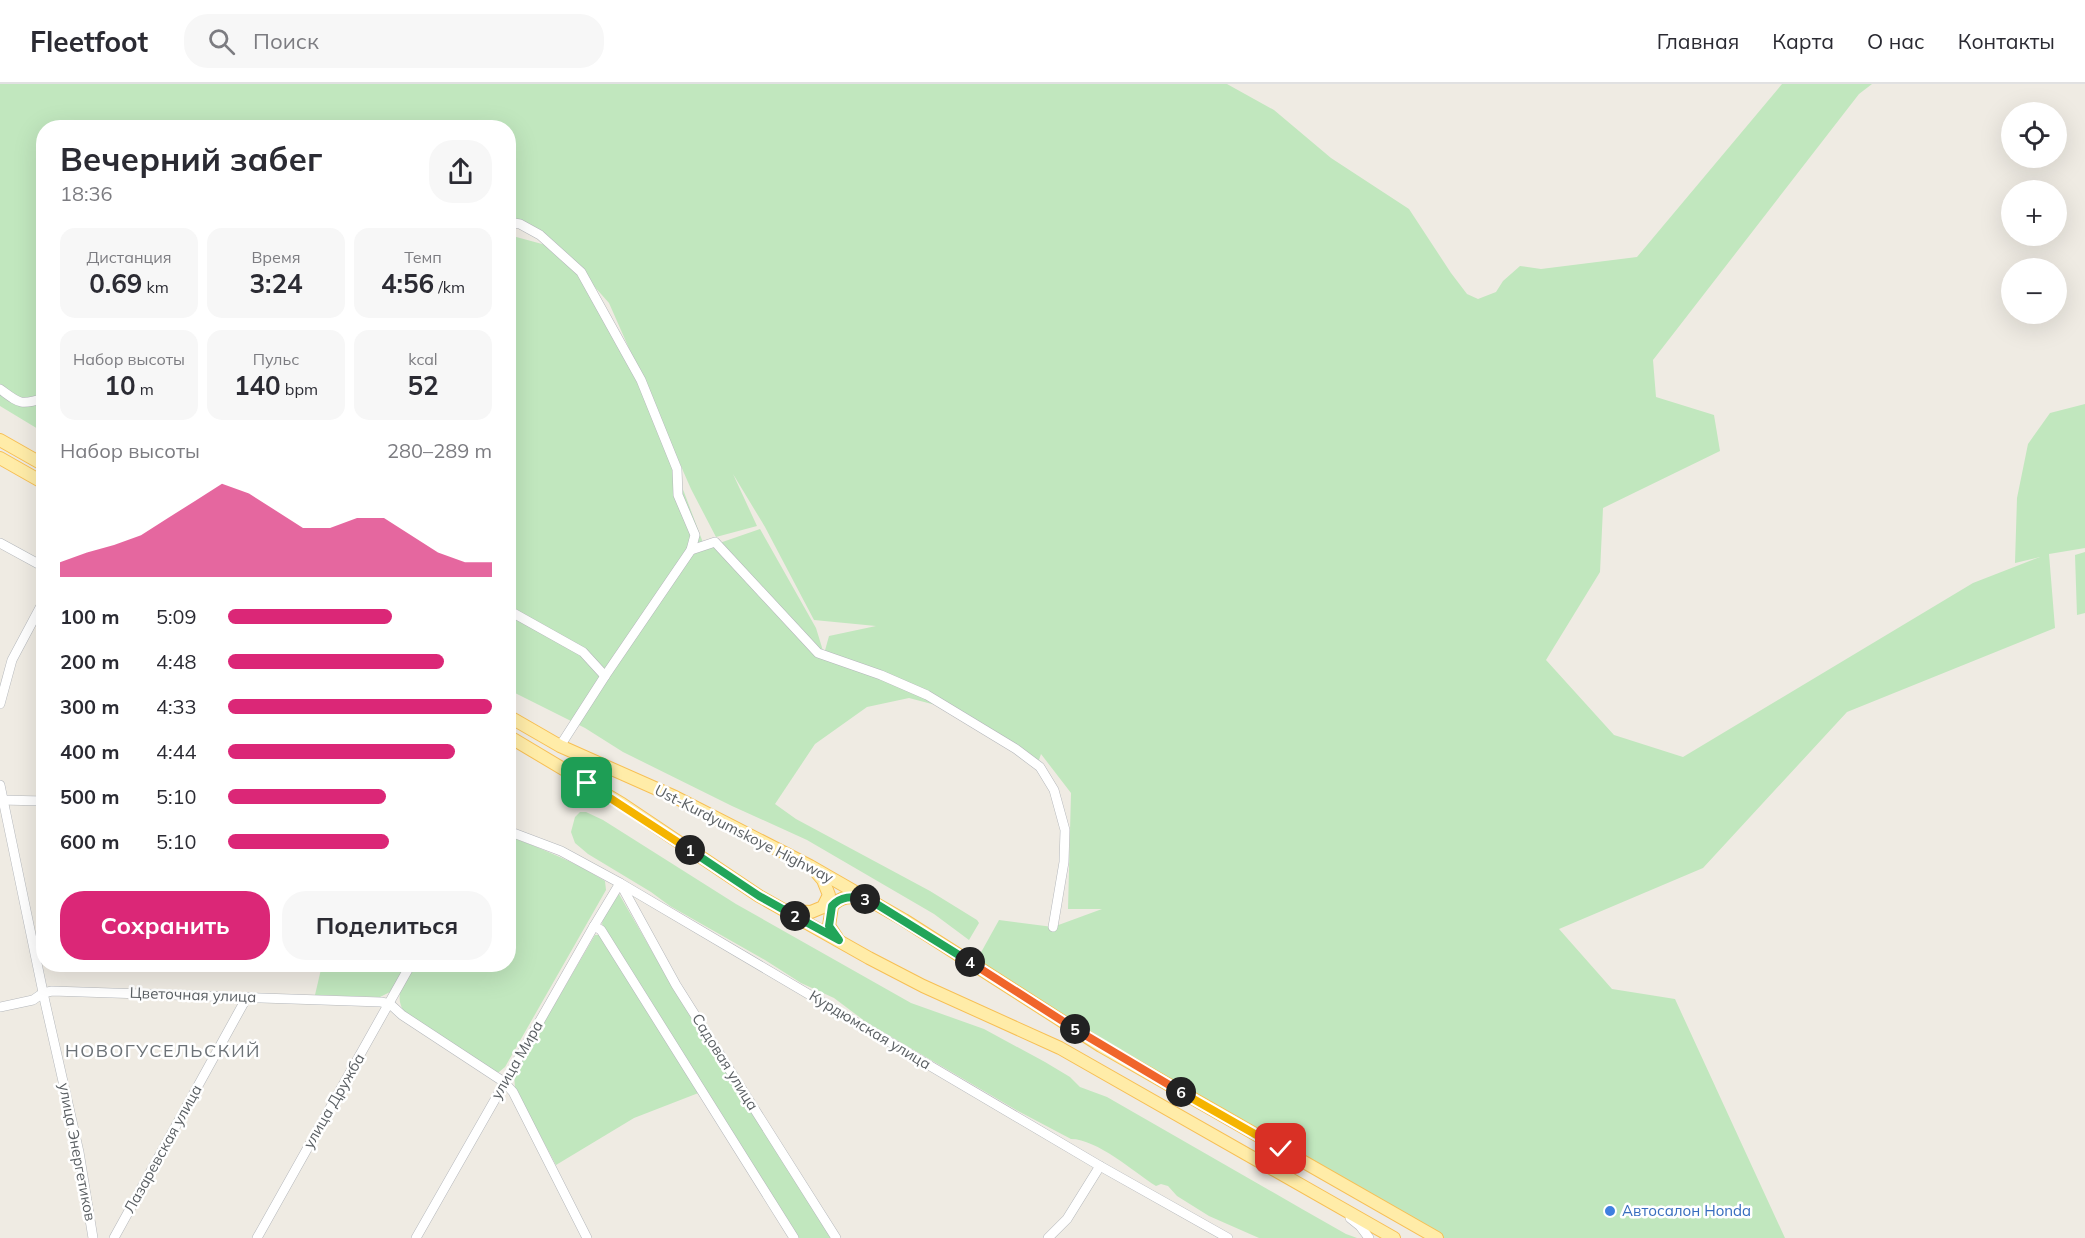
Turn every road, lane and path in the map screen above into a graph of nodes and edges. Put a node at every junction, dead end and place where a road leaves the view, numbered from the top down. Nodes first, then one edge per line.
1 (516, 223) edge
2 (0, 389) edge
3 (36, 401) edge
4 (0, 440) edge
5 (0, 458) edge
6 (36, 460) edge
7 (36, 478) edge
8 (0, 543) edge
9 (691, 550) junction
10 (36, 563) edge
11 (516, 614) edge
12 (36, 615) edge
13 (605, 676) junction
14 (0, 704) edge
15 (516, 721) edge
16 (516, 741) edge
17 (560, 746) junction
18 (0, 785) edge
19 (1, 800) edge
20 (36, 801) edge
21 (516, 834) edge
22 (810, 866) junction
23 (620, 883) junction
24 (870, 900) junction
25 (786, 911) junction
26 (594, 926) junction
27 (1053, 927) dead end
28 (839, 940) junction
29 (36, 961) edge
30 (38, 972) edge
31 (407, 972) edge
32 (43, 993) junction
33 (247, 997) junction
34 (390, 1004) junction
35 (0, 1007) edge
36 (504, 1082) junction
37 (1101, 1166) junction
38 (1329, 1201) junction
39 (93, 1238) edge
40 (114, 1238) edge
41 (257, 1238) edge
42 (416, 1238) edge
43 (587, 1238) edge
44 (794, 1238) edge
45 (836, 1238) edge
46 (1048, 1238) edge
47 (1227, 1238) edge
48 (1369, 1238) edge
49 (1394, 1238) edge
50 (1437, 1238) edge

1 - 9 street
2 - 3 street
4 - 6 main road
5 - 7 main road
8 - 10 street
9 - 13 street
9 - 27 street
11 - 13 street
12 - 14 street
13 - 17 street
15 - 17 main road, Ust-Kurdyumskoye Highway
16 - 25 main road
17 - 22 main road, Ust-Kurdyumskoye Highway
18 - 19 street, улица Энергетиков
19 - 20 street
19 - 29 street, улица Энергетиков
21 - 23 street, Курдюмская улица
22 - 24 main road, Ust-Kurdyumskoye Highway
22 - 25 main road
23 - 26 street, улица Мира
23 - 37 street, Курдюмская улица
23 - 45 street, Садовая улица
24 - 28 main road
24 - 50 main road, Ust-Kurdyumskoye Highway
25 - 28 main road
26 - 36 street, улица Мира
26 - 44 street
28 - 38 main road
30 - 32 street, улица Энергетиков
31 - 34 street, улица Дружба
32 - 33 street, Цветочная улица
32 - 35 street, Цветочная улица
32 - 39 street, улица Энергетиков
33 - 34 street, Цветочная улица
33 - 40 street, Лазаревская улица
34 - 36 street
34 - 41 street, улица Дружба
36 - 42 street, улица Мира
36 - 43 street
37 - 46 street
37 - 47 street, Курдюмская улица
38 - 48 street
38 - 49 main road

